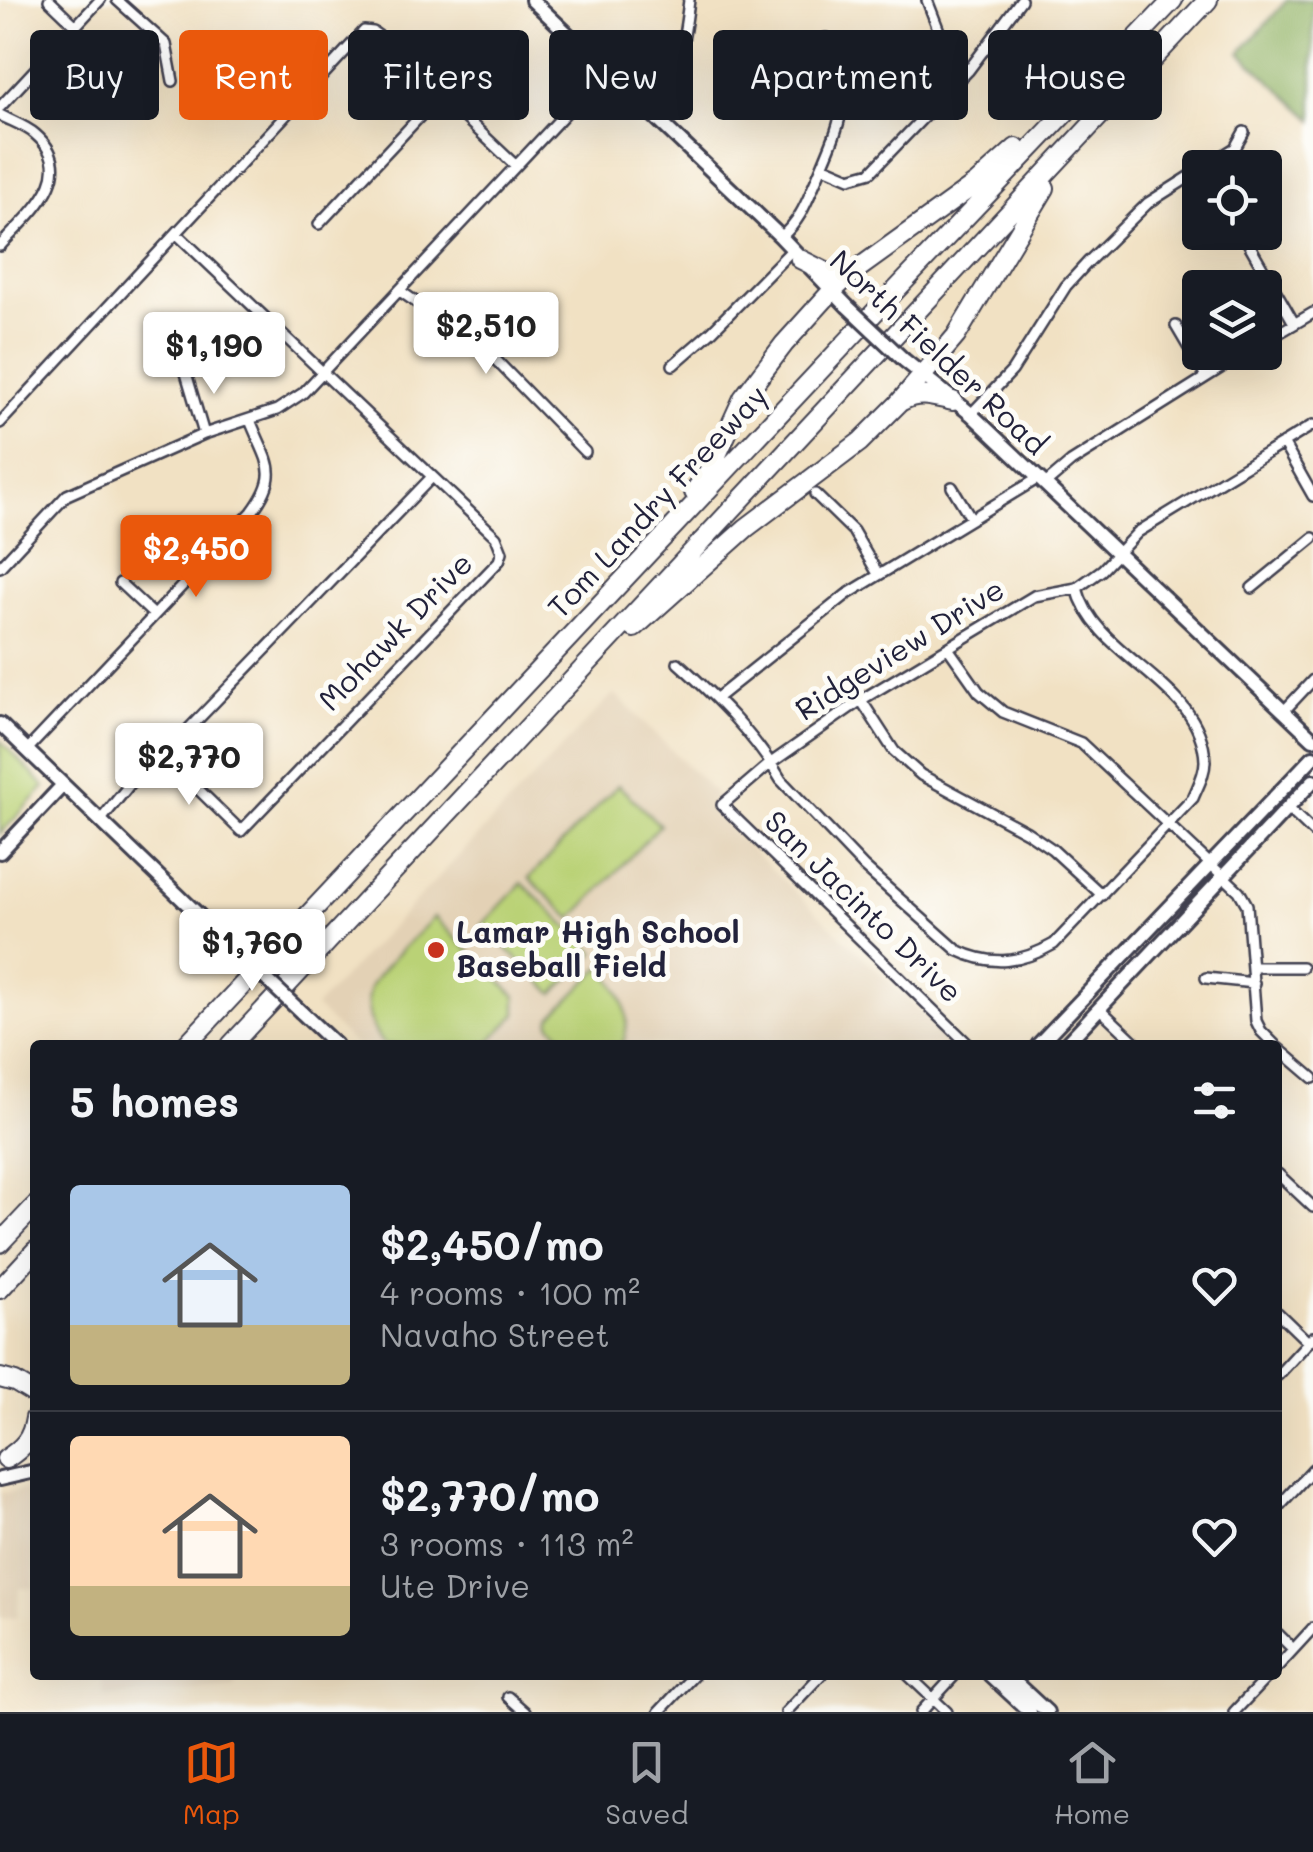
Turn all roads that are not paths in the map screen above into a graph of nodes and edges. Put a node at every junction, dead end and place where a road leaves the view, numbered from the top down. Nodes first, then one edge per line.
1 (49, 0) edge
2 (100, 0) edge
3 (117, 0) edge
4 (532, 0) edge
5 (689, 0) edge
6 (926, 0) edge
7 (1021, 0) edge
8 (1173, 0) edge
9 (1208, 0) edge
10 (76, 26) junction
11 (564, 30) edge
12 (684, 30) edge
13 (938, 30) edge
14 (1144, 30) edge
15 (348, 48) edge
16 (1162, 50) edge
17 (968, 71) edge
18 (173, 81) dead end
19 (0, 111) edge
20 (417, 120) edge
21 (468, 120) edge
22 (559, 120) edge
23 (659, 120) edge
24 (840, 120) edge
25 (921, 120) edge
26 (1049, 120) edge
27 (1058, 120) edge
28 (1097, 120) edge
29 (1102, 120) edge
30 (1244, 132) dead end
31 (1232, 150) edge
32 (516, 166) junction
33 (822, 166) junction
34 (1182, 181) edge
35 (319, 224) dead end
36 (177, 234) junction
37 (782, 237) junction
38 (0, 246) edge
39 (1252, 250) edge
40 (797, 254) junction
41 (852, 272) junction
42 (400, 291) junction
43 (832, 292) junction
44 (816, 308) junction
45 (1313, 313) edge
46 (1294, 324) junction
47 (1176, 326) dead end
48 (1282, 331) edge
49 (938, 358) junction
50 (673, 365) dead end
51 (1217, 370) edge
52 (186, 372) dead end
53 (323, 372) junction
54 (922, 377) junction
55 (1206, 377) junction
56 (953, 401) junction
57 (898, 404) junction
58 (971, 414) junction
59 (250, 420) junction
60 (0, 423) edge
61 (1313, 425) edge
62 (204, 434) junction
63 (1282, 443) junction
64 (584, 452) dead end
65 (431, 478) junction
66 (1040, 482) junction
67 (952, 487) dead end
68 (815, 494) dead end
69 (1313, 496) edge
70 (971, 518) junction
71 (1313, 538) edge
72 (1118, 553) junction
73 (0, 567) edge
74 (878, 574) junction
75 (120, 583) dead end
76 (1077, 588) junction
77 (1252, 588) dead end
78 (601, 604) junction
79 (154, 616) junction
80 (948, 648) junction
81 (678, 662) dead end
82 (1313, 680) edge
83 (717, 698) junction
84 (861, 700) junction
85 (1283, 712) junction
86 (0, 724) edge
87 (527, 727) junction
88 (1313, 739) edge
89 (27, 750) junction
90 (162, 755) junction
91 (1313, 757) edge
92 (771, 763) junction
93 (1313, 782) edge
94 (62, 786) junction
95 (722, 805) joint
96 (1288, 808) junction
97 (100, 821) junction
98 (1169, 824) junction
99 (1313, 832) edge
100 (0, 852) edge
101 (1211, 865) junction
102 (1224, 877) junction
103 (1102, 895) junction
104 (1252, 967) junction
105 (1302, 967) dead end
106 (1206, 978) dead end
107 (1254, 983) junction
108 (1100, 1009) junction
109 (191, 1040) edge
110 (237, 1040) edge
111 (331, 1040) edge
112 (964, 1040) edge
113 (1043, 1040) edge
114 (1070, 1040) edge
115 (1133, 1040) edge
116 (1270, 1040) edge
117 (1282, 1051) edge
118 (1313, 1078) edge
119 (1282, 1178) edge
120 (1313, 1207) edge
121 (30, 1211) edge
122 (0, 1241) edge
123 (30, 1257) edge
124 (0, 1289) edge
125 (1282, 1316) edge
126 (1311, 1340) edge
127 (1282, 1371) edge
128 (8, 1380) edge
129 (30, 1409) edge
130 (30, 1437) edge
131 (30, 1455) edge
132 (3, 1460) edge
133 (1313, 1469) edge
134 (30, 1472) edge
135 (0, 1479) edge
136 (1282, 1503) edge
137 (1313, 1628) edge
138 (1282, 1638) edge
139 (1293, 1649) junction
140 (1282, 1661) edge
141 (689, 1680) edge
142 (815, 1680) edge
143 (913, 1680) edge
144 (950, 1680) edge
145 (995, 1680) edge
146 (1013, 1680) edge
147 (1264, 1680) edge
148 (508, 1697) dead end
149 (933, 1699) junction
150 (525, 1712) edge
151 (659, 1712) edge
152 (786, 1712) edge
153 (921, 1712) edge
154 (947, 1712) edge
155 (1030, 1712) edge
156 (1048, 1712) edge
157 (1234, 1712) edge

1 - 10 street
2 - 10 street
3 - 18 street
4 - 11 main road, North Fielder Road
5 - 12 street
6 - 13 street
7 - 17 street
8 - 14 highway, Tom Landry Freeway
9 - 16 highway, Tom Landry Freeway
10 - 19 street
15 - 36 street
19 - 38 street
20 - 35 street
21 - 32 street
22 - 32 street
23 - 37 main road, North Fielder Road
24 - 33 street
25 - 33 street
26 - 41 highway
27 - 78 highway, Tom Landry Freeway
28 - 87 highway, Tom Landry Freeway
29 - 49 highway
30 - 31 street
32 - 42 street
33 - 37 street
34 - 58 street
36 - 53 street
36 - 60 street
37 - 40 main road, North Fielder Road
39 - 46 street
40 - 41 highway
40 - 43 main road, North Fielder Road
40 - 44 highway
40 - 50 street
41 - 43 highway
42 - 53 street
42 - 64 street
43 - 44 highway
43 - 54 main road, North Fielder Road, bridge
44 - 78 highway
45 - 46 street
46 - 48 street
47 - 55 street
49 - 54 highway
49 - 56 highway
51 - 55 street
52 - 62 street
53 - 59 street
53 - 65 street
54 - 56 main road, North Fielder Road
54 - 57 highway
55 - 66 street
56 - 57 highway
56 - 58 main road, North Fielder Road
57 - 87 highway
58 - 66 main road, North Fielder Road
59 - 62 street
59 - 79 street
61 - 63 street, Ridgeview Drive
62 - 73 street
63 - 69 street
63 - 72 street, Ridgeview Drive
65 - 90 street
65 - 90 street, Mohawk Drive
66 - 70 street
66 - 72 main road, North Fielder Road
67 - 70 street
68 - 74 street
70 - 74 street
71 - 77 street
72 - 76 street, Ridgeview Drive
72 - 85 main road, North Fielder Road
74 - 83 street
75 - 79 street
76 - 80 street, Ridgeview Drive
76 - 98 street
78 - 109 highway, Tom Landry Freeway
79 - 89 street
80 - 84 street, Ridgeview Drive
80 - 98 street
81 - 83 street
82 - 85 street
83 - 92 street
84 - 92 street, Ridgeview Drive
84 - 103 street
85 - 88 main road, North Fielder Road
86 - 89 main road
87 - 110 highway, Tom Landry Freeway
89 - 94 main road
90 - 97 street
91 - 101 main road
92 - 95 street, Ridgeview Drive
92 - 103 street
93 - 96 main road
94 - 97 main road
94 - 100 main road
95 - 112 street, San Jacinto Drive
96 - 99 street
96 - 102 main road
97 - 111 main road, bridge
98 - 101 street
98 - 103 street
101 - 102 street
101 - 113 main road
102 - 104 street
102 - 108 main road
104 - 105 street
104 - 107 street
106 - 107 street
107 - 116 street
108 - 114 main road
108 - 115 street
117 - 118 street
119 - 120 street
121 - 122 highway
123 - 124 highway
125 - 126 street
126 - 127 street
128 - 129 highway
130 - 132 highway
131 - 132 main road
133 - 136 street
134 - 135 main road
137 - 139 street
138 - 139 street
139 - 140 street
141 - 151 street
142 - 152 street
143 - 149 street
144 - 149 street
145 - 155 main road
146 - 156 main road
147 - 157 street
148 - 150 street
149 - 153 street
149 - 154 street

